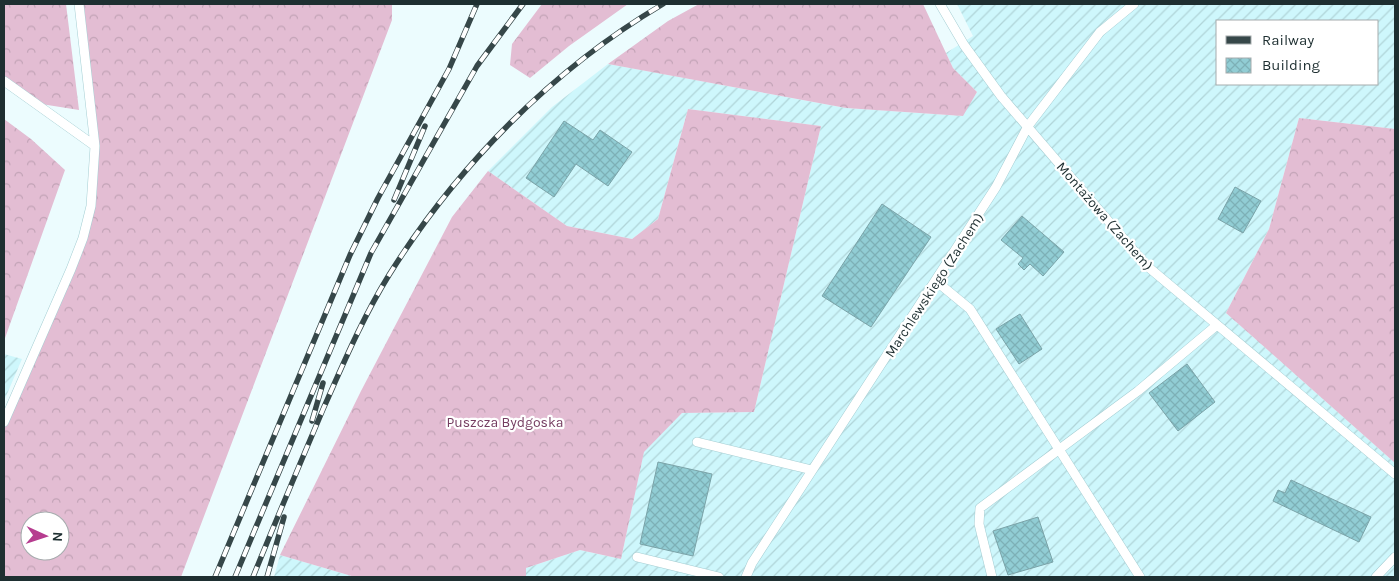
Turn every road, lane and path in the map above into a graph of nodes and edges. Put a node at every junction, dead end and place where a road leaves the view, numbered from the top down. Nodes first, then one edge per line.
1 (79, 4) edge
2 (940, 4) edge
3 (1134, 4) edge
4 (4, 80) edge
5 (1028, 126) junction
6 (95, 146) junction
7 (936, 281) junction
8 (1217, 325) junction
9 (4, 422) edge
10 (698, 442) dead end
11 (1060, 449) junction
12 (812, 470) junction
13 (1395, 474) edge
14 (637, 557) dead end
15 (1395, 557) edge
16 (719, 577) edge
17 (746, 577) edge
18 (992, 577) edge
19 (1140, 577) edge
20 (1376, 577) edge

1 - 6 lane
2 - 5 lane, Montażowa (Zachem)
3 - 5 lane, Marchlewskiego (Zachem)
4 - 6 lane
5 - 7 lane, Marchlewskiego (Zachem)
5 - 8 lane, Montażowa (Zachem)
6 - 9 lane
7 - 11 lane
7 - 12 lane, Marchlewskiego (Zachem)
8 - 11 lane
8 - 13 lane, Montażowa (Zachem)
10 - 12 lane
11 - 18 lane
11 - 19 lane
12 - 17 lane, Marchlewskiego (Zachem)
14 - 16 lane
15 - 20 lane

